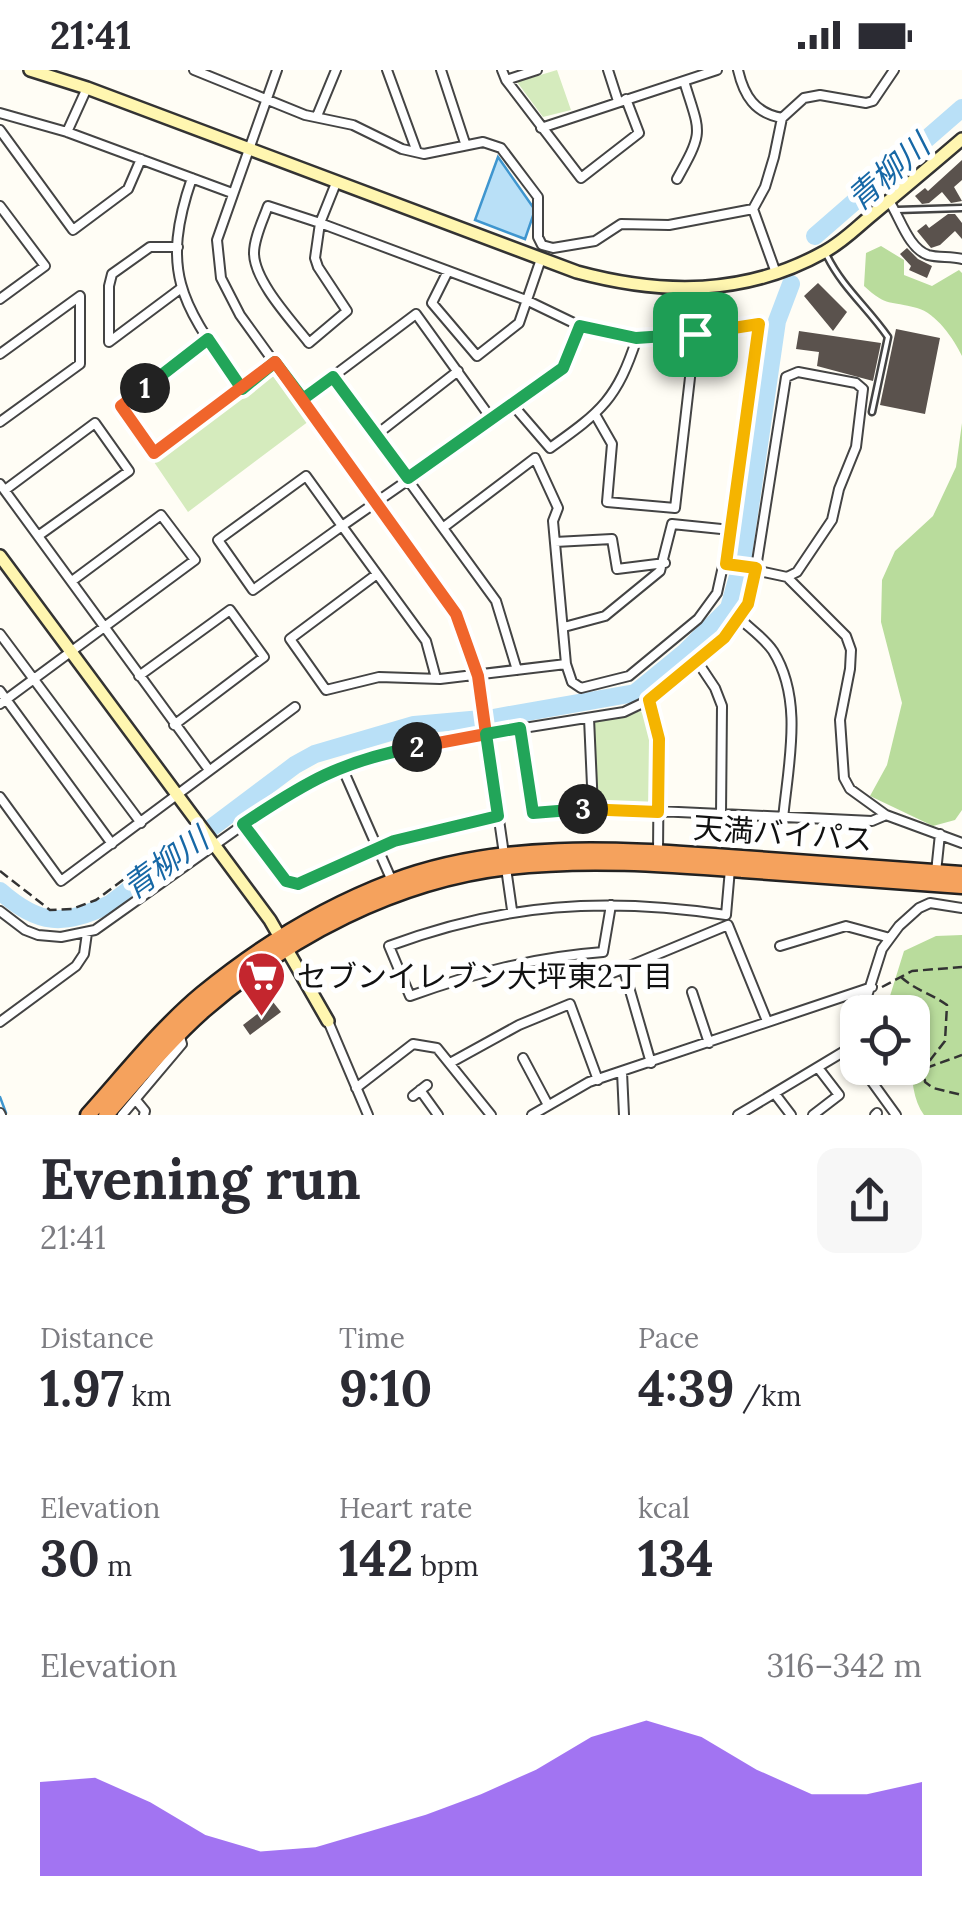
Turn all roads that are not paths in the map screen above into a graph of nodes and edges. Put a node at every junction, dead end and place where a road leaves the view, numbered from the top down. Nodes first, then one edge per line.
1 (30, 70) edge
2 (194, 70) edge
3 (277, 70) edge
4 (336, 70) edge
5 (387, 70) edge
6 (441, 70) edge
7 (502, 70) edge
8 (537, 70) edge
9 (608, 70) edge
10 (717, 70) edge
11 (738, 70) edge
12 (894, 70) edge
13 (213, 73) edge
14 (506, 80) junction
15 (684, 80) junction
16 (87, 88) junction
17 (265, 100) junction
18 (622, 100) junction
19 (0, 113) edge
20 (317, 116) junction
21 (782, 118) junction
22 (541, 128) junction
23 (0, 130) edge
24 (67, 132) junction
25 (465, 143) junction
26 (960, 145) edge
27 (249, 150) junction
28 (417, 152) junction
29 (140, 159) junction
30 (192, 178) junction
31 (677, 179) dead end
32 (336, 183) junction
33 (232, 193) junction
34 (892, 205) junction
35 (0, 206) edge
36 (962, 208) edge
37 (753, 209) junction
38 (320, 223) junction
39 (178, 246) junction
40 (825, 252) junction
41 (541, 258) junction
42 (962, 258) edge
43 (448, 271) junction
44 (776, 273) junction
45 (180, 289) junction
46 (695, 290) junction
47 (1, 296) edge
48 (526, 300) junction
49 (580, 326) junction
50 (695, 334) junction
51 (636, 338) junction
52 (208, 339) junction
53 (0, 354) edge
54 (275, 362) junction
55 (458, 371) junction
56 (333, 377) junction
57 (242, 389) junction
58 (303, 399) junction
59 (872, 412) dead end
60 (596, 416) junction
61 (0, 422) edge
62 (376, 435) junction
63 (408, 478) junction
64 (2, 487) edge
65 (377, 502) junction
66 (342, 526) junction
67 (444, 527) junction
68 (731, 530) junction
69 (38, 536) junction
70 (556, 542) junction
71 (0, 556) edge
72 (664, 562) junction
73 (726, 564) junction
74 (756, 568) junction
75 (377, 574) junction
76 (786, 577) junction
77 (72, 581) junction
78 (740, 619) junction
79 (103, 627) junction
80 (564, 627) junction
81 (0, 634) edge
82 (70, 650) junction
83 (697, 662) junction
84 (566, 664) junction
85 (517, 670) junction
86 (139, 676) junction
87 (478, 676) junction
88 (436, 678) junction
89 (33, 679) junction
90 (0, 691) edge
91 (649, 700) junction
92 (3, 702) edge
93 (296, 706) dead end
94 (588, 718) junction
95 (174, 725) junction
96 (520, 728) junction
97 (486, 734) junction
98 (341, 766) junction
99 (208, 770) junction
100 (0, 797) edge
101 (176, 797) junction
102 (593, 808) junction
103 (658, 812) junction
104 (886, 814) junction
105 (722, 815) junction
106 (498, 816) junction
107 (783, 819) junction
108 (141, 823) junction
109 (243, 824) junction
110 (940, 834) junction
111 (212, 842) junction
112 (962, 843) edge
113 (112, 844) junction
114 (375, 849) junction
115 (658, 852) junction
116 (505, 861) junction
117 (730, 869) junction
118 (936, 872) junction
119 (962, 874) edge
120 (392, 881) junction
121 (962, 886) edge
122 (611, 905) junction
123 (962, 908) edge
124 (512, 910) junction
125 (0, 911) edge
126 (88, 933) junction
127 (890, 938) junction
128 (284, 942) junction
129 (780, 946) dead end
130 (624, 970) junction
131 (586, 984) dead end
132 (872, 987) junction
133 (692, 992) dead end
134 (869, 995) edge
135 (767, 1021) junction
136 (0, 1022) edge
137 (328, 1022) joint
138 (179, 1033) junction
139 (709, 1043) junction
140 (840, 1055) edge
141 (523, 1058) dead end
142 (652, 1062) junction
143 (450, 1063) junction
144 (819, 1069) junction
145 (622, 1072) junction
146 (598, 1080) junction
147 (874, 1085) edge
148 (356, 1088) junction
149 (420, 1090) dead end
150 (775, 1094) junction
151 (136, 1100) junction
152 (548, 1104) junction
153 (88, 1115) edge
154 (106, 1115) edge
155 (122, 1115) edge
156 (144, 1115) edge
157 (368, 1115) edge
158 (438, 1115) edge
159 (491, 1115) edge
160 (532, 1115) edge
161 (624, 1115) edge
162 (738, 1115) edge
163 (791, 1115) edge
164 (813, 1115) edge
165 (896, 1115) edge

1 - 16 street
2 - 13 street
3 - 17 street
4 - 20 street
5 - 28 street
6 - 25 street
7 - 14 street
8 - 14 street
9 - 18 street
10 - 15 street
11 - 21 street
12 - 21 street
13 - 17 street
14 - 22 street
15 - 18 street
15 - 31 street
16 - 24 street
16 - 27 street
17 - 20 street
17 - 27 street
18 - 22 street
18 - 22 street
19 - 24 street
20 - 28 street
21 - 37 street
23 - 29 street
24 - 29 street
25 - 28 street
25 - 37 street
26 - 34 street
27 - 32 street
27 - 33 street
29 - 30 street
30 - 33 street
30 - 39 street
32 - 38 street
32 - 41 street
33 - 54 street
34 - 36 lane
34 - 40 street
34 - 42 street
35 - 47 street
37 - 44 street
38 - 38 street
38 - 43 street
39 - 45 street
39 - 45 street
40 - 44 street
40 - 59 lane
41 - 46 street
41 - 48 street
43 - 48 street
43 - 48 street
44 - 46 street
45 - 52 street
46 - 50 street
48 - 49 street
49 - 51 street
49 - 60 street
50 - 51 street
50 - 60 street
50 - 68 street
51 - 60 street
52 - 57 street
52 - 57 street
53 - 61 street
54 - 57 street
54 - 58 street
55 - 56 street
55 - 62 street
55 - 63 street
56 - 58 street
56 - 62 street
58 - 65 street
62 - 63 street
63 - 65 street
63 - 67 street
64 - 69 street
64 - 69 street
65 - 66 street
65 - 87 street
66 - 66 street
66 - 75 street
67 - 70 street
67 - 85 street
68 - 72 street
68 - 73 street
69 - 77 street
70 - 72 street
70 - 80 street
71 - 82 street
72 - 80 street
73 - 74 street
73 - 84 street
74 - 76 street
74 - 76 street
74 - 78 street
75 - 88 street
75 - 88 street
76 - 104 street
77 - 79 street
77 - 79 street
78 - 83 lane
78 - 107 street
79 - 82 street
79 - 86 street
80 - 84 street
81 - 89 street
82 - 89 street
82 - 101 street
83 - 91 street
83 - 105 street
84 - 85 street
85 - 87 street
86 - 95 street
86 - 95 street
87 - 88 street
87 - 97 street
89 - 92 street
89 - 108 street
90 - 92 street
91 - 94 street
91 - 103 street
92 - 113 street
93 - 99 street
94 - 96 street
94 - 102 street
95 - 99 street
96 - 97 street
96 - 102 street
97 - 98 street
97 - 106 street
98 - 109 street
98 - 114 street
99 - 101 street
100 - 113 street
101 - 108 street
101 - 111 street
102 - 103 street
103 - 105 street
103 - 115 street
104 - 107 street
104 - 110 street
105 - 107 street
106 - 114 street
106 - 116 street
108 - 113 street
109 - 111 street
109 - 114 street
110 - 112 street
110 - 118 street
111 - 126 street
111 - 128 street
114 - 120 street
115 - 116 highway, 天満バイパス
115 - 118 highway, 天満バイパス
116 - 117 highway, 天満バイパス
116 - 120 highway, 天満バイパス
116 - 124 street
116 - 128 highway, 天満バイパス
117 - 121 highway, 天満バイパス
117 - 122 street
118 - 119 highway, 天満バイパス
120 - 128 highway, 天満バイパス
122 - 124 street
122 - 124 street
123 - 127 street
125 - 126 street
126 - 136 street
127 - 129 street
127 - 132 street
128 - 137 street
128 - 138 highway, 天満バイパス
128 - 153 highway, 天満バイパス
130 - 131 street
130 - 135 street
130 - 142 street
132 - 134 street
132 - 135 street
133 - 139 street
135 - 139 street
137 - 148 street
138 - 151 street
138 - 154 highway, 天満バイパス
139 - 142 street
140 - 144 street
141 - 152 street
142 - 145 street
143 - 146 street
143 - 148 street
143 - 159 street
144 - 150 street
144 - 164 street
145 - 146 street
145 - 161 street
146 - 152 street
147 - 165 street
148 - 157 street
149 - 158 street
150 - 162 street
150 - 163 street
151 - 155 street
151 - 156 street
152 - 160 street

